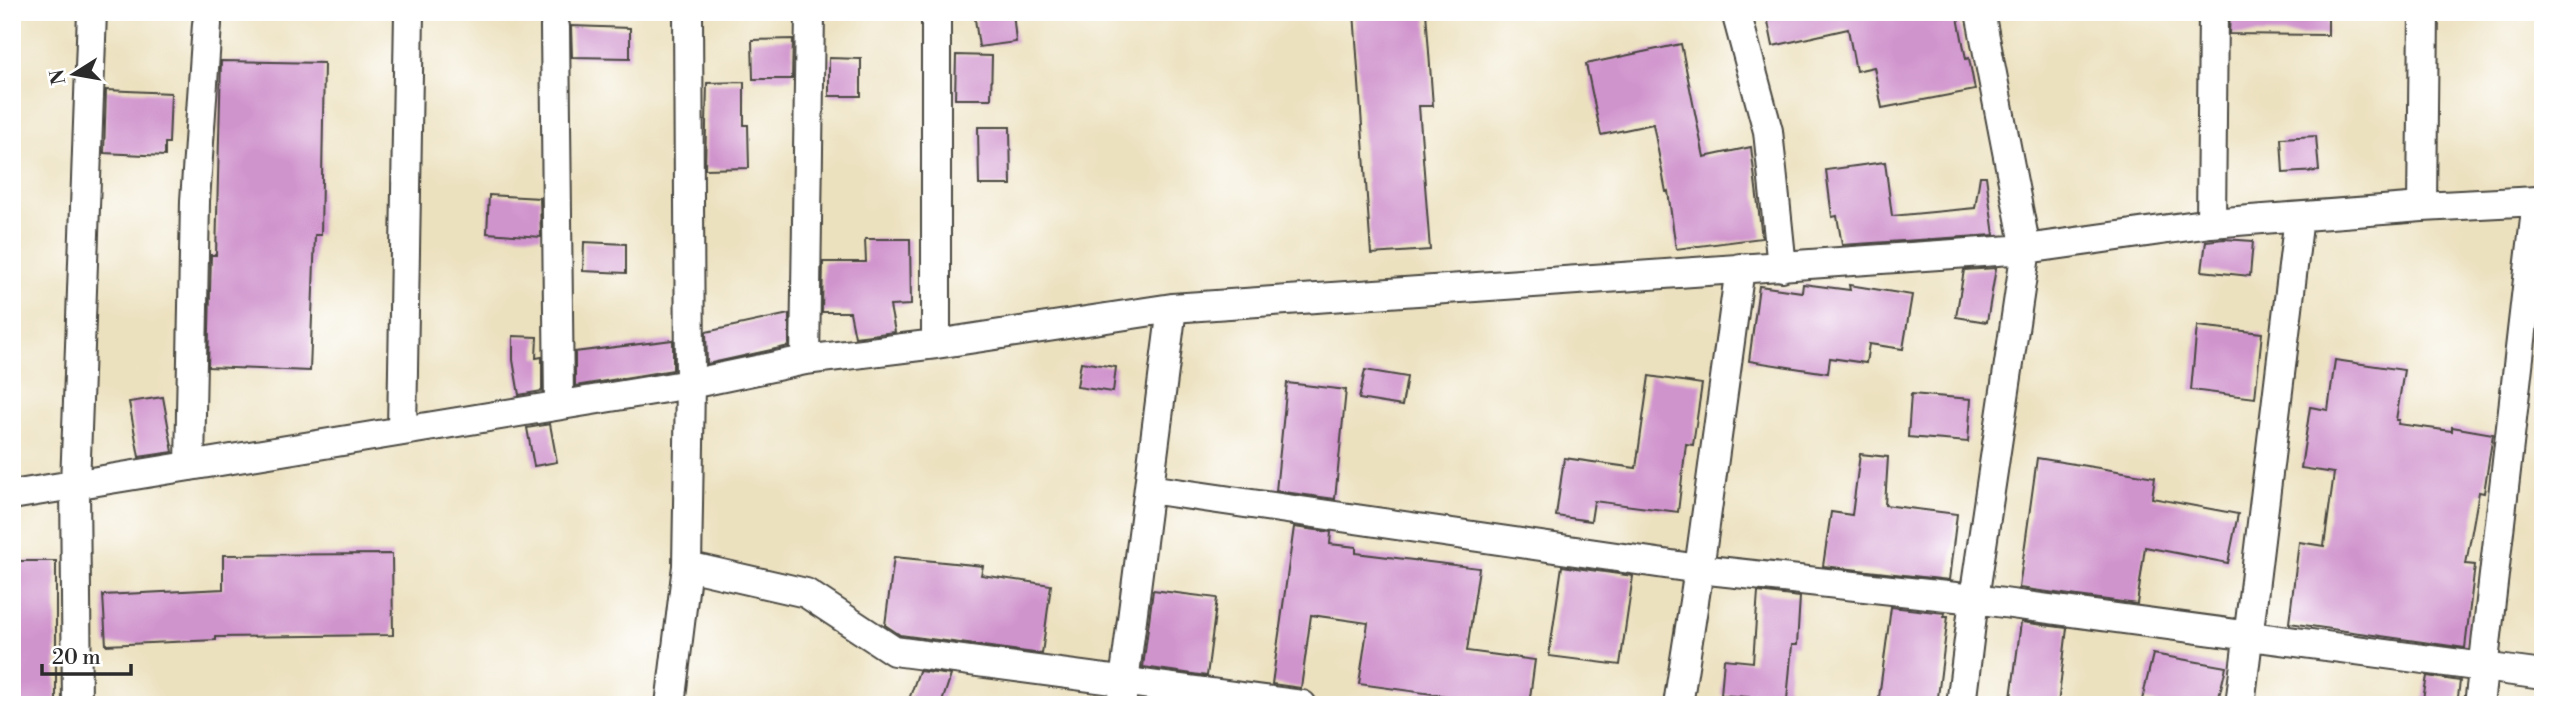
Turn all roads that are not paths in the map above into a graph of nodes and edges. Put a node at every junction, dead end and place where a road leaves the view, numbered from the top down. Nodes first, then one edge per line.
1 (92, 12) edge
2 (409, 12) edge
3 (688, 12) edge
4 (810, 12) edge
5 (936, 12) edge
6 (1736, 12) edge
7 (1980, 12) edge
8 (2213, 12) edge
9 (2424, 12) edge
10 (207, 24) dead end
11 (555, 27) dead end
12 (2540, 201) edge
13 (2422, 207) junction
14 (2299, 217) junction
15 (2211, 223) junction
16 (2026, 248) junction
17 (1782, 267) junction
18 (1740, 268) junction
19 (1172, 308) junction
20 (936, 344) junction
21 (805, 360) junction
22 (691, 384) junction
23 (559, 404) junction
24 (402, 430) junction
25 (190, 466) junction
26 (75, 485) junction
27 (1149, 489) junction
28 (12, 495) edge
29 (687, 566) junction
30 (1699, 569) junction
31 (1974, 599) junction
32 (2248, 637) junction
33 (2484, 667) junction
34 (2543, 675) edge
35 (1123, 693) edge
36 (77, 705) edge
37 (670, 705) edge
38 (1302, 705) edge
39 (1678, 705) edge
40 (1961, 705) edge
41 (2240, 705) edge
42 (2479, 705) edge

1 - 26 street
2 - 24 street
3 - 22 street
4 - 21 street
5 - 20 street
6 - 17 street
7 - 16 street
8 - 15 street
9 - 13 street
10 - 25 street
11 - 23 street
12 - 13 street
12 - 33 street
13 - 14 street
14 - 15 street
14 - 32 street
15 - 16 street
16 - 17 street
16 - 31 street
17 - 18 street
18 - 19 street
18 - 30 street
19 - 20 street
19 - 27 street
20 - 21 street
21 - 22 street
22 - 23 street
22 - 29 street
23 - 24 street
24 - 25 street
25 - 26 street
26 - 28 street
26 - 36 street
27 - 30 street
27 - 35 street
29 - 35 street
29 - 37 street
30 - 31 street
30 - 39 street
31 - 32 street
31 - 40 street
32 - 33 street
32 - 41 street
33 - 34 street
33 - 42 street
35 - 38 street

